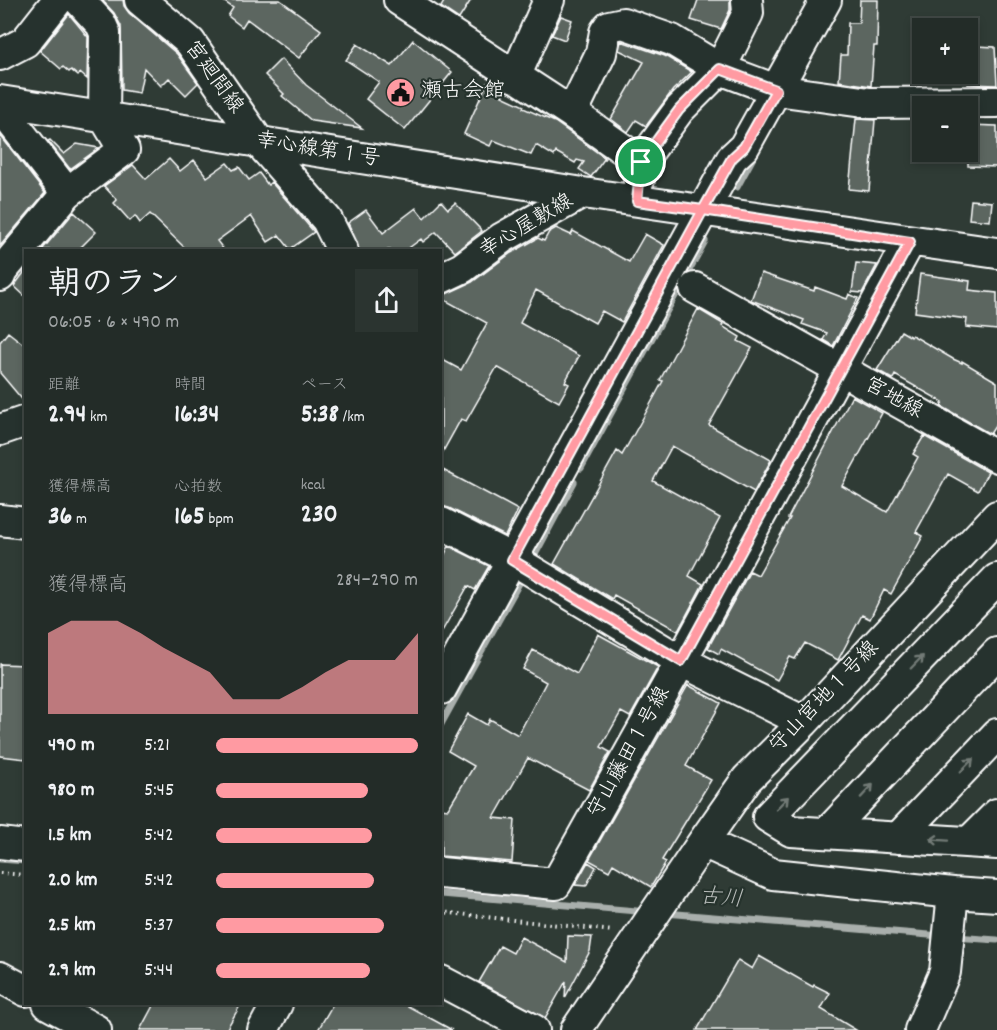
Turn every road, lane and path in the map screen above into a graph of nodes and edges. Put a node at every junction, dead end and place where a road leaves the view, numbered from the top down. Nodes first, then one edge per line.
1 (58, 0) edge
2 (79, 0) edge
3 (140, 0) edge
4 (399, 0) edge
5 (549, 0) edge
6 (747, 0) edge
7 (826, 0) edge
8 (0, 55) edge
9 (720, 69) junction
10 (515, 77) junction
11 (776, 90) junction
12 (0, 102) edge
13 (997, 102) edge
14 (0, 107) edge
15 (572, 113) junction
16 (104, 117) junction
17 (259, 142) junction
18 (641, 162) junction
19 (67, 193) junction
20 (583, 193) junction
21 (637, 201) junction
22 (703, 210) junction
23 (44, 241) edge
24 (910, 242) junction
25 (342, 249) edge
26 (997, 253) edge
27 (24, 255) edge
28 (0, 276) edge
29 (442, 278) edge
30 (695, 288) dead end
31 (840, 369) junction
32 (24, 422) edge
33 (0, 430) edge
34 (997, 457) edge
35 (997, 516) edge
36 (0, 520) edge
37 (24, 523) edge
38 (442, 524) edge
39 (512, 560) junction
40 (997, 579) edge
41 (995, 660) edge
42 (681, 661) junction
43 (442, 687) edge
44 (804, 722) junction
45 (997, 734) edge
46 (997, 814) edge
47 (827, 833) junction
48 (898, 838) junction
49 (703, 842) junction
50 (0, 843) edge
51 (983, 843) edge
52 (24, 846) edge
53 (0, 873) edge
54 (442, 873) edge
55 (24, 875) edge
56 (997, 896) edge
57 (952, 901) junction
58 (442, 912) edge
59 (640, 934) junction
60 (0, 977) edge
61 (442, 982) edge
62 (24, 990) edge
63 (50, 1005) edge
64 (276, 1005) edge
65 (96, 1030) edge
66 (262, 1030) edge
67 (534, 1030) edge
68 (576, 1030) edge
69 (920, 1030) edge

1 - 8 street
2 - 16 street
3 - 17 street, 宮廻間線
4 - 10 street
5 - 10 street
6 - 9 street
7 - 11 street
9 - 11 street
9 - 15 street
9 - 18 street
10 - 15 street
11 - 13 street
11 - 22 street
12 - 16 street, 幸心線第１号
14 - 19 street
15 - 18 street
16 - 17 street, 幸心線第１号
16 - 19 street
17 - 20 street, 幸心線第１号
17 - 25 street, 宮廻間線
18 - 21 street
19 - 23 street
20 - 21 street, 幸心線第１号
20 - 29 street, 幸心屋敷線
21 - 22 street, 幸心線第１号
22 - 24 street, 幸心線第１号
22 - 39 street
24 - 26 street, 幸心線第１号
24 - 31 street, 守山藤田１号線
27 - 28 street
30 - 31 street, 宮地線
31 - 34 street, 宮地線
31 - 42 street, 守山藤田１号線
32 - 33 street
35 - 44 street, 守山宮地１号線
36 - 37 street
38 - 39 street
39 - 42 street
39 - 43 street
47 -> 40 street
47 -> 41 street
42 - 44 street
42 - 54 street, 守山藤田１号線
44 - 49 street, 守山宮地１号線
48 -> 45 street
46 - 51 street
47 - 48 street
51 -> 48 street
49 - 57 street
49 - 59 street, 守山宮地１号線
50 - 52 street
53 - 55 path
56 - 57 street
57 - 69 street
58 - 59 path
59 - 68 street
60 - 62 street
61 - 67 street
63 - 65 street
64 - 66 street

